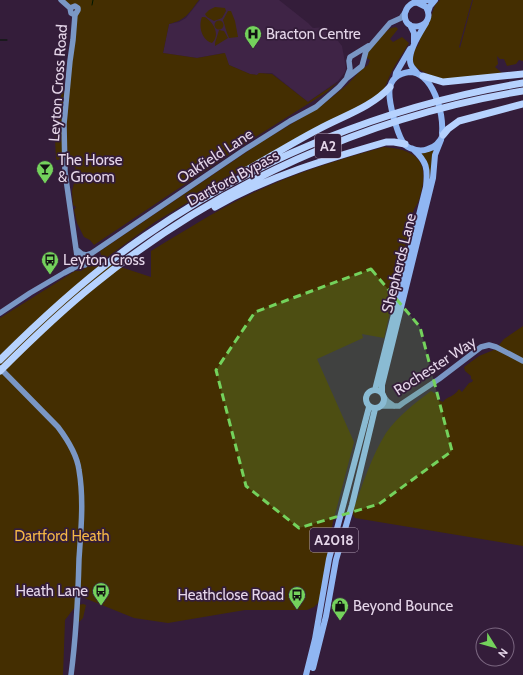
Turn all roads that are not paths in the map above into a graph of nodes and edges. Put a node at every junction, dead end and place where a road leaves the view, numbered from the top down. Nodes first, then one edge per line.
1 (60, 0) edge
2 (428, 0) edge
3 (435, 0) edge
4 (418, 3) junction
5 (406, 11) junction
6 (428, 12) junction
7 (427, 21) junction
8 (410, 25) junction
9 (388, 26) junction
10 (373, 43) junction
11 (413, 45) junction
12 (357, 53) junction
13 (363, 58) junction
14 (349, 64) junction
15 (358, 68) junction
16 (523, 74) edge
17 (420, 75) junction
18 (347, 78) junction
19 (395, 78) junction
20 (523, 82) edge
21 (390, 87) junction
22 (523, 91) edge
23 (523, 104) edge
24 (442, 137) junction
25 (405, 144) junction
26 (413, 149) junction
27 (189, 207) junction
28 (150, 242) junction
29 (82, 259) junction
30 (0, 313) edge
31 (0, 360) edge
32 (523, 361) edge
33 (0, 367) edge
34 (0, 371) edge
35 (375, 390) junction
36 (383, 395) junction
37 (394, 406) junction
38 (375, 407) junction
39 (71, 675) edge
40 (306, 675) edge
41 (310, 675) edge

1 - 29 street, Leyton Cross Road
2 - 4 main road
3 - 6 main road
4 - 5 main road
4 - 6 main road
5 - 8 main road
5 - 9 street, Oakfield Lane
6 - 7 main road
7 - 8 main road
7 - 11 main road
8 - 9 street
8 - 11 main road
9 - 10 street, Oakfield Lane
10 - 12 street, Oakfield Lane
10 - 13 street, Oakfield Lane
11 - 17 main road
11 - 19 main road
12 - 13 street
12 - 14 street, Oakfield Lane
13 - 15 street, Oakfield Lane
14 - 15 street
14 - 18 street, Oakfield Lane
15 - 18 street, Oakfield Lane
16 - 17 highway
17 - 19 main road
17 - 24 main road
18 - 29 street, Oakfield Lane
19 - 21 main road
20 - 27 highway, Dartford Bypass / A2
21 - 25 main road
21 - 27 highway
22 - 28 highway, Dartford Bypass / A2
23 - 24 highway
24 - 26 main road
24 - 36 main road, Shepherds Lane / A2018
25 - 26 main road
25 - 28 highway
26 - 35 main road, A2018
27 - 31 highway, Dartford Bypass / A2
28 - 34 highway, Dartford Bypass / A2
29 - 30 street, Oakfield Lane
32 - 37 street, Rochester Way
33 - 39 street
35 - 36 main road
35 - 38 main road, Shepherds Lane / A2018
36 - 37 street, Rochester Way
36 - 38 main road, Shepherds Lane / A2018
37 - 38 street, Rochester Way
38 - 40 main road, Shepherds Lane / A2018
38 - 41 main road, Shepherds Lane / A2018

